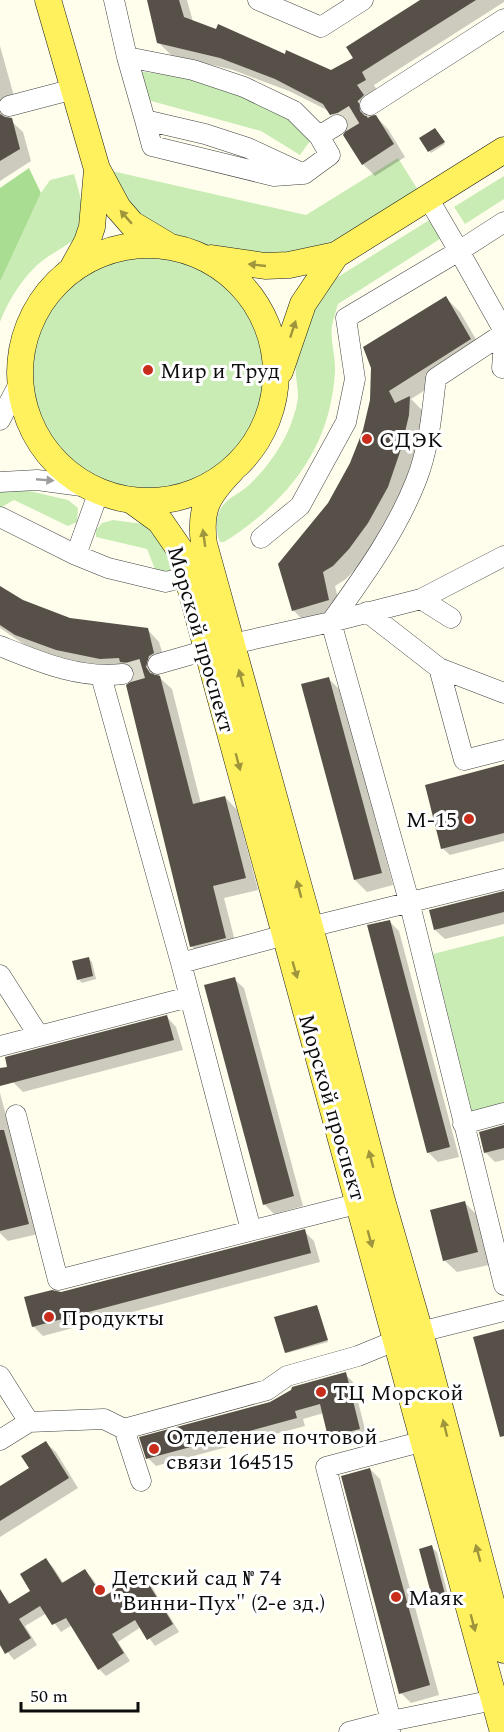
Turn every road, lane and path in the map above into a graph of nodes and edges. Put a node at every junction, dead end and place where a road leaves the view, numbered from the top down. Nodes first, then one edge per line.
1 (48, 0) edge
2 (114, 0) edge
3 (258, 0) edge
4 (363, 0) edge
5 (504, 19) edge
6 (127, 57) junction
7 (74, 89) junction
8 (370, 105) tunnel mouth
9 (9, 106) dead end
10 (337, 125) tunnel mouth
11 (319, 136) junction
12 (504, 150) edge
13 (97, 169) junction
14 (428, 198) junction
15 (504, 222) edge
16 (173, 248) junction
17 (459, 251) junction
18 (336, 255) junction
19 (199, 256) junction
20 (70, 273) junction
21 (504, 332) edge
22 (504, 343) edge
23 (502, 368) dead end
24 (21, 380) junction
25 (276, 385) junction
26 (0, 420) edge
27 (232, 470) junction
28 (0, 482) edge
29 (94, 489) junction
30 (131, 500) junction
31 (0, 517) edge
32 (261, 538) dead end
33 (76, 555) junction
34 (504, 556) edge
35 (187, 576) junction
36 (421, 598) junction
37 (367, 612) junction
38 (451, 618) dead end
39 (331, 622) junction
40 (232, 644) junction
41 (0, 646) edge
42 (207, 650) junction
43 (158, 664) tunnel mouth
44 (439, 668) junction
45 (123, 674) tunnel mouth
46 (101, 676) junction
47 (504, 693) edge
48 (504, 750) edge
49 (504, 879) edge
50 (409, 901) junction
51 (310, 927) junction
52 (285, 935) junction
53 (181, 963) junction
54 (0, 975) edge
55 (189, 997) junction
56 (39, 1036) junction
57 (0, 1046) edge
58 (504, 1113) edge
59 (16, 1115) dead end
60 (463, 1124) junction
61 (371, 1200) junction
62 (251, 1230) junction
63 (504, 1285) edge
64 (504, 1311) edge
65 (409, 1336) junction
66 (0, 1376) edge
67 (29, 1422) junction
68 (124, 1429) junction
69 (0, 1440) edge
70 (424, 1441) junction
71 (141, 1481) dead end
72 (502, 1639) edge
73 (494, 1700) junction
74 (390, 1726) edge
75 (349, 1732) edge
76 (503, 1732) edge

1 - 7 main road
2 - 6 street
3 - 4 street
5 - 8 street
6 - 11 street
6 - 11 street
7 - 9 street
7 - 13 main road
10 - 11 street
12 - 14 main road
16 -> 13 main road
13 - 20 main road
14 - 17 street
14 - 18 main road
15 - 17 street
16 - 19 main road
16 - 20 main road
17 - 21 street
17 - 32 street
18 -> 19 main road
25 -> 18 main road
19 - 25 main road
20 - 24 main road
21 - 39 street
22 - 23 street
24 - 26 street
24 - 29 main road
25 - 27 main road
27 - 30 main road
40 -> 27 main road, Морской проспект
28 -> 29 street
29 - 30 main road
29 - 33 street
30 - 35 main road, Морской проспект
31 - 33 street
33 - 35 street
34 - 36 street
35 - 42 main road, Морской проспект
36 - 37 street
36 - 38 street
37 - 39 street
37 - 44 street
39 - 40 street
39 - 50 street
40 - 42 main road
51 -> 40 main road, Морской проспект
41 - 46 street
42 - 43 street
42 -> 52 main road, Морской проспект
44 - 47 street
44 - 48 street
45 - 46 street
46 - 53 street
49 - 50 street
50 - 51 street
50 - 60 street
61 -> 51 main road, Морской проспект
52 - 53 street
52 -> 61 main road, Морской проспект
53 - 55 street
54 - 56 street
55 - 56 street
55 - 62 street
56 - 57 street
58 - 60 street
59 - 62 street
60 - 63 street
61 - 62 street
61 - 65 main road, Морской проспект
64 - 65 street
65 - 68 street
65 - 70 main road, Морской проспект
72 -> 65 main road, Морской проспект
66 - 67 street
67 - 68 street
67 - 69 street
68 - 71 street
70 -> 73 main road, Морской проспект
70 - 74 street
73 - 74 street
73 - 76 main road, Морской проспект
74 - 75 street

